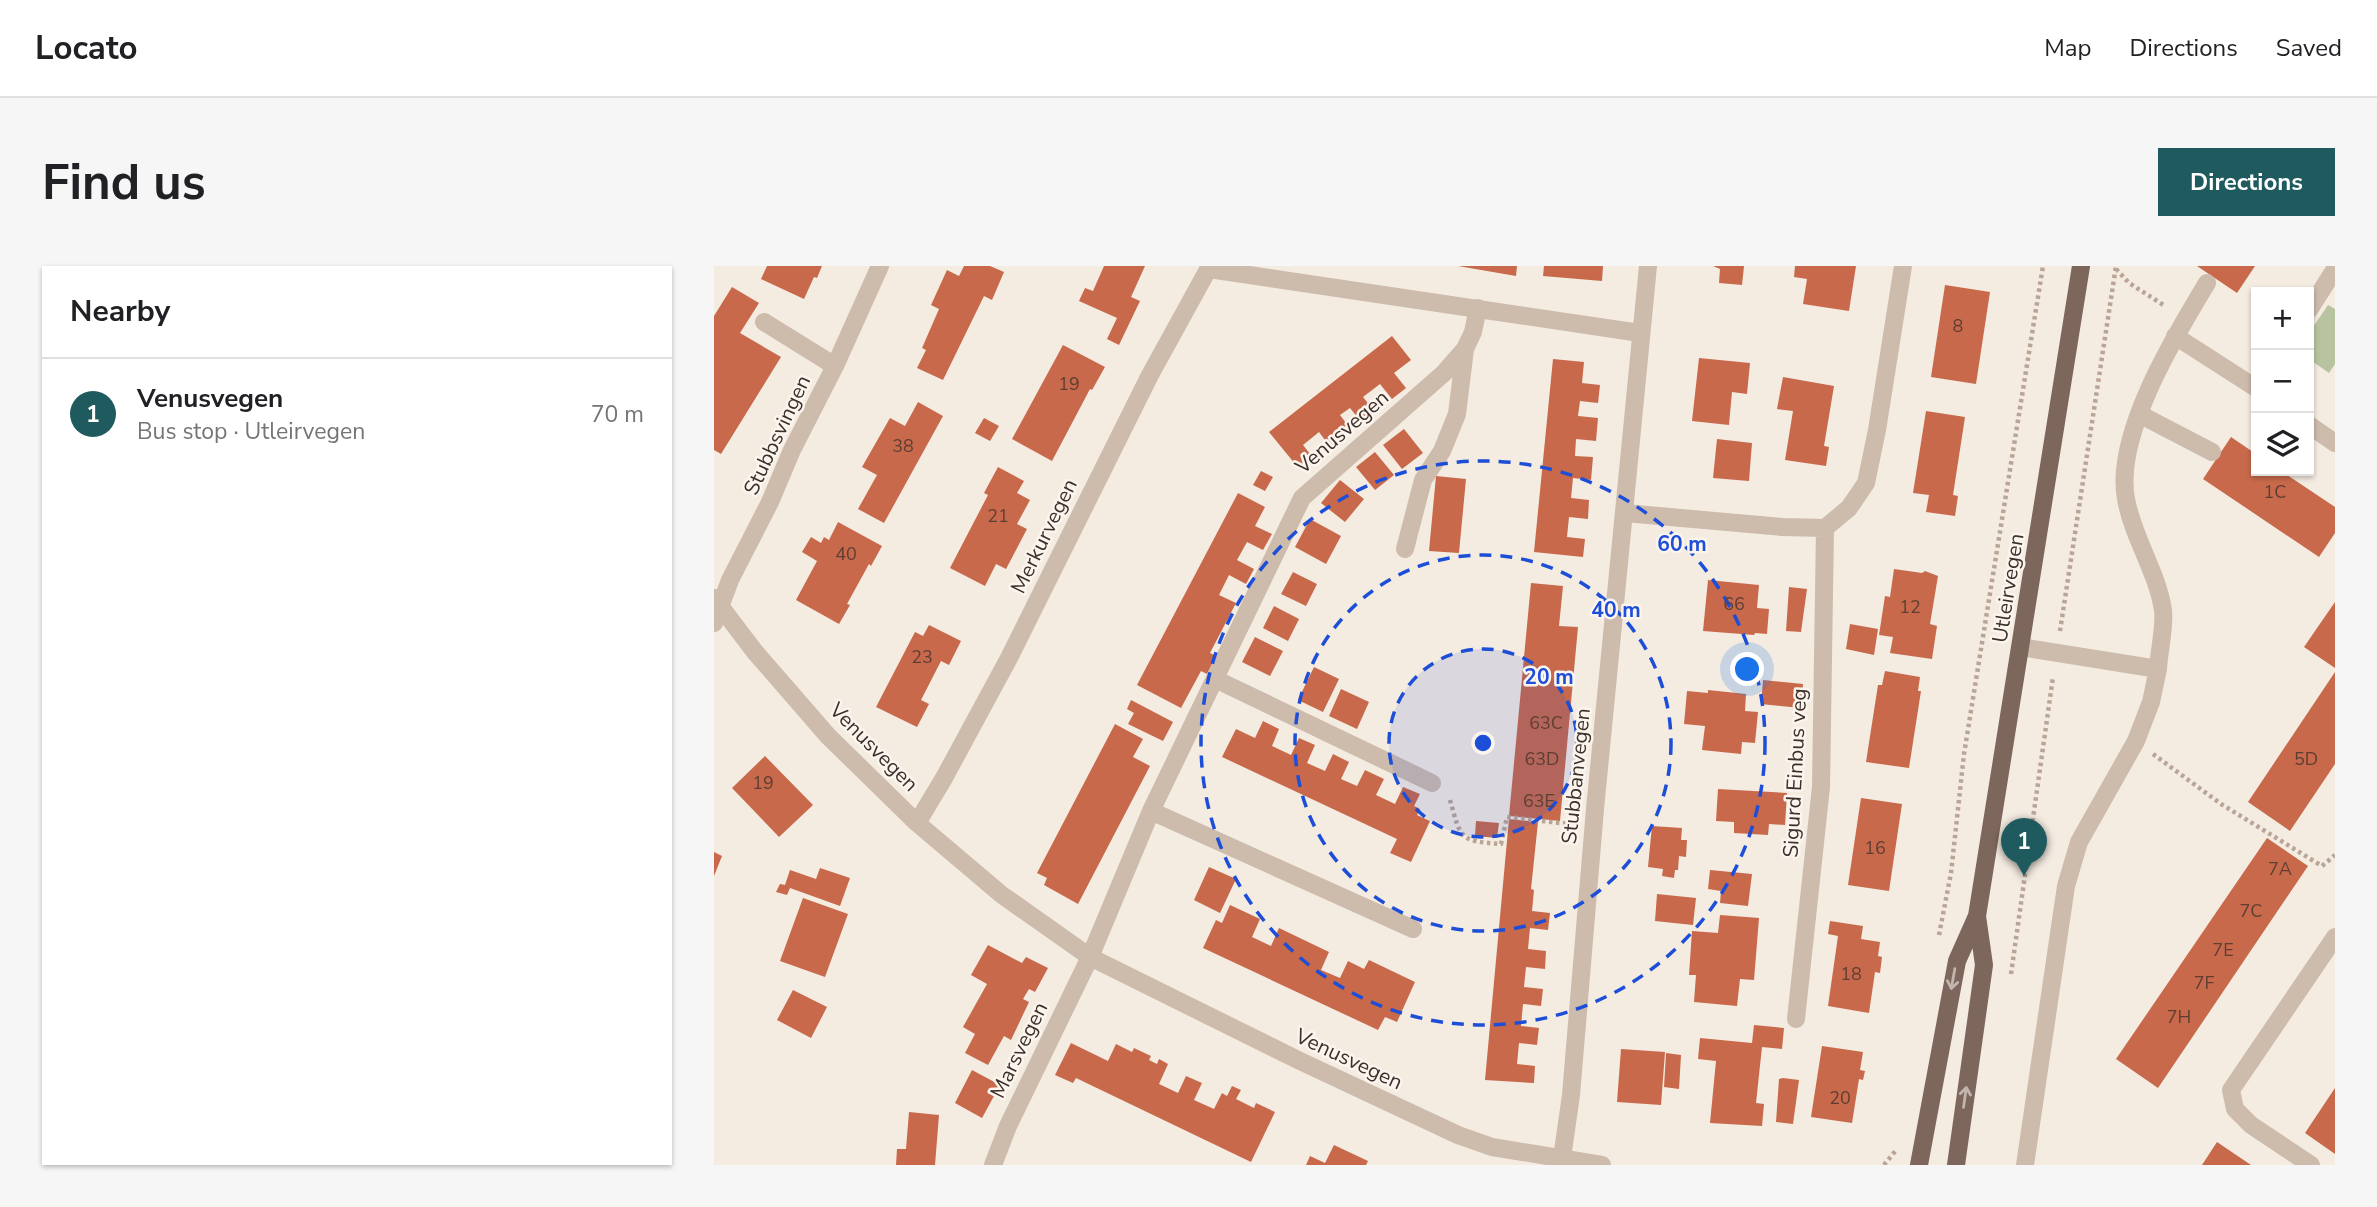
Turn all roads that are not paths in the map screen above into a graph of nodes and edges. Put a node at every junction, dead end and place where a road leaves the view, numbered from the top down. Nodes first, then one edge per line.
1 (880, 266) edge
2 (1648, 266) edge
3 (1903, 266) edge
4 (2081, 266) edge
5 (1209, 267) edge
6 (2335, 269) edge
7 (2207, 283) dead end
8 (2314, 302) edge
9 (1478, 308) junction
10 (764, 322) dead end
11 (1640, 333) junction
12 (2175, 336) junction
13 (1465, 349) junction
14 (835, 366) junction
15 (2251, 385) edge
16 (2139, 414) junction
17 (2314, 428) edge
18 (2335, 443) edge
19 (2211, 452) dead end
20 (1625, 513) junction
21 (1825, 528) junction
22 (1405, 549) dead end
23 (717, 602) edge
24 (714, 623) edge
25 (2021, 647) junction
26 (2158, 669) junction
27 (1214, 679) junction
28 (1432, 783) road end
29 (1151, 811) junction
30 (917, 823) junction
31 (1977, 916) junction
32 (1413, 929) dead end
33 (2335, 937) edge
34 (1090, 957) junction
35 (1796, 1019) dead end
36 (1561, 1162) edge
37 (993, 1165) edge
38 (1602, 1165) edge
39 (1919, 1165) edge
40 (1955, 1165) edge
41 (2025, 1165) edge
42 (2311, 1165) edge

1 - 14 street, Stubbsvingen
2 - 11 street, Stubbanvegen
3 - 21 street
4 - 25 main road, Utleirvegen
5 - 9 street, Merkurvegen
5 - 30 street, Merkurvegen
6 - 8 street
7 - 12 street
9 - 11 street, Merkurvegen
9 - 13 street, Venusvegen
10 - 14 street
11 - 20 street, Stubbanvegen
12 - 15 street
12 - 16 street
13 - 22 street
13 - 27 street, Venusvegen
14 - 23 street, Stubbsvingen
16 - 19 street
16 - 26 street
17 - 18 street
20 - 21 street
20 - 36 street, Stubbanvegen
21 - 35 street, Sigurd Einbus veg
23 - 24 street, Stubbsvingen
23 - 30 street, Venusvegen
25 - 26 street
25 - 31 main road, Utleirvegen
26 - 41 street
27 - 28 street
27 - 29 street, Venusvegen
29 - 32 street
29 - 34 street, Venusvegen
30 - 34 street, Venusvegen
31 -> 39 main road, Utleirvegen
40 -> 31 main road, Utleirvegen
33 - 42 street
34 - 36 street, Venusvegen
34 - 37 street, Marsvegen
36 - 38 street, Venusvegen

